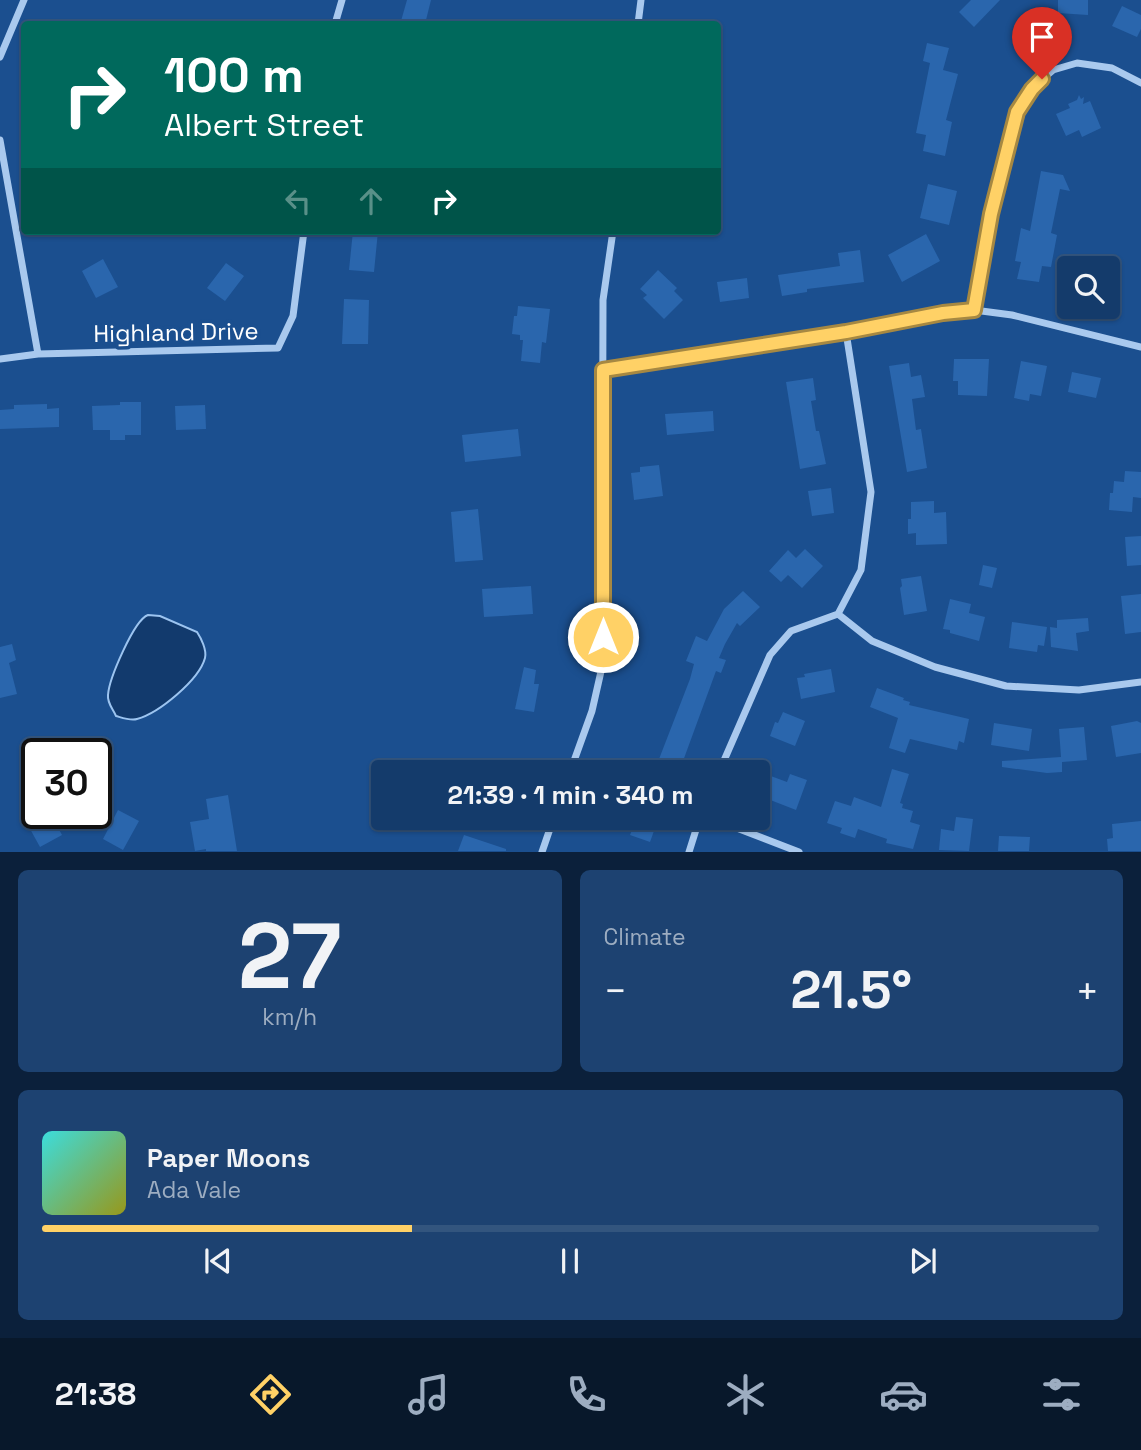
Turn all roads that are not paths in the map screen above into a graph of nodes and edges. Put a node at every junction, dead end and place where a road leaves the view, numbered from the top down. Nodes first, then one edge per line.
1 (24, 0) edge
2 (342, 0) edge
3 (641, 0) edge
4 (336, 21) edge
5 (638, 21) edge
6 (0, 57) edge
7 (1141, 83) edge
8 (0, 140) edge
9 (303, 235) edge
10 (612, 235) edge
11 (974, 310) junction
12 (846, 332) junction
13 (1141, 347) edge
14 (38, 354) junction
15 (0, 359) edge
16 (603, 370) junction
17 (838, 614) junction
18 (1141, 682) edge
19 (574, 760) edge
20 (724, 760) edge
21 (550, 830) edge
22 (696, 830) edge
23 (742, 830) edge
24 (542, 852) edge
25 (689, 852) edge
26 (799, 852) edge

1 - 6 street
2 - 4 street
3 - 5 street
7 - 11 street
8 - 14 street
9 - 14 street, Highland Drive
10 - 16 street
11 - 12 street
11 - 13 street
12 - 16 street
12 - 17 street
14 - 15 street, Highland Drive
16 - 19 street
17 - 18 street
17 - 20 street
21 - 24 street
22 - 25 street
23 - 26 street

